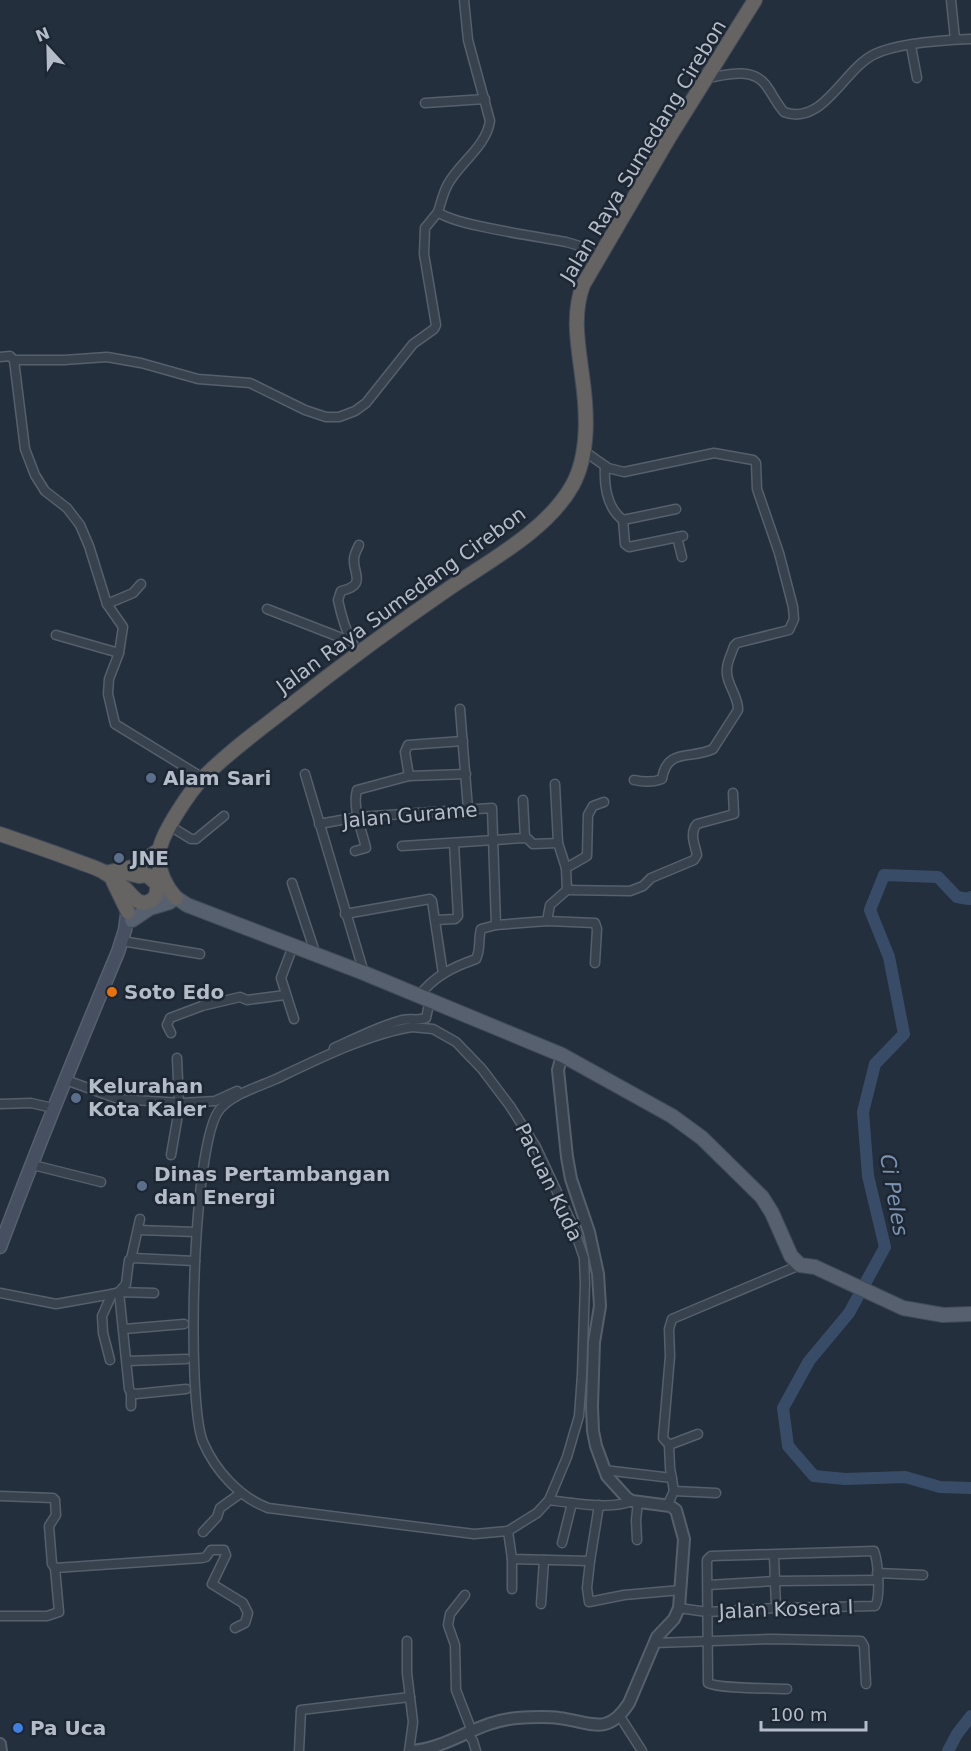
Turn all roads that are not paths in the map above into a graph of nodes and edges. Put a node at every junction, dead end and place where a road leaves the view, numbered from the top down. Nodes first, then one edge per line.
1 (464, 0) edge
2 (755, 0) edge
3 (951, 0) edge
4 (955, 39) junction
5 (971, 39) edge
6 (911, 46) junction
7 (706, 78) junction
8 (917, 78) dead end
9 (485, 99) junction
10 (425, 103) dead end
11 (438, 212) junction
12 (602, 254) junction
13 (0, 357) edge
14 (14, 360) junction
15 (584, 451) junction
16 (605, 466) junction
17 (676, 509) dead end
18 (623, 520) junction
19 (359, 545) dead end
20 (682, 556) dead end
21 (141, 584) dead end
22 (107, 604) junction
23 (267, 609) dead end
24 (56, 635) dead end
25 (355, 647) junction
26 (119, 653) junction
27 (460, 709) dead end
28 (463, 741) junction
29 (305, 774) dead end
30 (466, 774) junction
31 (409, 776) junction
32 (203, 778) junction
33 (634, 780) dead end
34 (555, 784) dead end
35 (733, 793) dead end
36 (523, 800) dead end
37 (604, 801) dead end
38 (468, 809) junction
39 (224, 816) dead end
40 (358, 817) junction
41 (319, 824) junction
42 (170, 826) junction
43 (0, 834) edge
44 (525, 838) junction
45 (492, 840) junction
46 (454, 843) junction
47 (558, 843) junction
48 (402, 846) dead end
49 (355, 851) dead end
50 (157, 855) junction
51 (566, 868) junction
52 (112, 874) junction
53 (139, 876) junction
54 (156, 883) junction
55 (292, 883) dead end
56 (567, 890) junction
57 (130, 892) junction
58 (148, 902) junction
59 (178, 902) junction
60 (345, 914) junction
61 (436, 920) junction
62 (547, 921) junction
63 (496, 925) junction
64 (127, 926) junction
65 (293, 946) junction
66 (200, 954) dead end
67 (316, 955) junction
68 (595, 963) dead end
69 (364, 973) junction
70 (443, 974) junction
71 (285, 995) junction
72 (424, 998) junction
73 (294, 1019) dead end
74 (171, 1033) dead end
75 (562, 1055) junction
76 (177, 1058) dead end
77 (66, 1080) junction
78 (180, 1103) junction
79 (0, 1104) edge
80 (53, 1108) junction
81 (171, 1155) dead end
82 (33, 1165) junction
83 (101, 1182) dead end
84 (140, 1219) dead end
85 (138, 1230) junction
86 (196, 1232) junction
87 (0, 1247) edge
88 (131, 1259) junction
89 (195, 1261) junction
90 (800, 1264) junction
91 (0, 1293) edge
92 (116, 1293) junction
93 (154, 1293) dead end
94 (971, 1314) edge
95 (184, 1324) dead end
96 (124, 1329) junction
97 (186, 1359) dead end
98 (110, 1360) dead end
99 (127, 1361) junction
100 (186, 1389) dead end
101 (131, 1393) junction
102 (130, 1406) dead end
103 (698, 1434) dead end
104 (669, 1445) junction
105 (604, 1470) junction
106 (672, 1478) junction
107 (674, 1491) junction
108 (241, 1493) junction
109 (717, 1493) dead end
110 (0, 1496) edge
111 (549, 1500) junction
112 (635, 1502) junction
113 (572, 1503) junction
114 (599, 1504) junction
115 (667, 1506) junction
116 (508, 1531) junction
117 (203, 1532) dead end
118 (637, 1540) dead end
119 (562, 1543) dead end
120 (774, 1555) junction
121 (512, 1559) junction
122 (544, 1560) junction
123 (590, 1561) junction
124 (55, 1568) junction
125 (923, 1575) dead end
126 (877, 1576) junction
127 (775, 1581) junction
128 (708, 1585) junction
129 (512, 1589) dead end
130 (681, 1590) junction
131 (465, 1595) dead end
132 (541, 1604) dead end
133 (679, 1608) junction
134 (776, 1608) junction
135 (707, 1612) junction
136 (0, 1616) edge
137 (236, 1628) dead end
138 (407, 1641) dead end
139 (708, 1642) junction
140 (654, 1643) junction
141 (866, 1684) dead end
142 (787, 1689) dead end
143 (410, 1697) junction
144 (620, 1715) junction
145 (469, 1730) junction
146 (0, 1744) edge
147 (1, 1751) edge
148 (299, 1751) edge
149 (413, 1751) edge
150 (476, 1751) edge
151 (642, 1751) edge

1 - 9 street
2 - 7 highway, Jalan Raya Sumedang Cirebon
3 - 4 street
4 - 5 street
4 - 6 street
6 - 7 street
6 - 8 street
7 - 12 highway, Jalan Raya Sumedang Cirebon
9 - 10 street
9 - 11 street
11 - 12 street
11 - 14 street
12 - 15 highway, Jalan Raya Sumedang Cirebon
13 - 14 street
14 - 22 street
15 - 16 street
15 - 25 highway, Jalan Raya Sumedang Cirebon
16 - 18 street
16 - 33 street
17 - 18 street
18 - 20 street
19 - 25 street
21 - 22 street
22 - 26 street
23 - 25 street
24 - 26 street
25 - 32 highway, Jalan Raya Sumedang Cirebon
26 - 32 street
27 - 28 street
28 - 30 street
28 - 31 street
29 - 41 street
30 - 31 street
30 - 38 street
31 - 40 street
32 - 42 highway, Jalan Raya Sumedang Cirebon
34 - 47 street
35 - 56 street
36 - 44 street
37 - 51 street
38 - 40 street, Jalan Gurame
38 - 45 street, Jalan Gurame
39 - 42 street
40 - 41 street, Jalan Gurame
40 - 49 street
41 - 60 street
42 - 50 highway, Jalan Raya Sumedang Cirebon
43 - 52 highway
44 - 45 street
44 - 47 street
45 - 46 street
45 - 63 street, Jalan Gurame
46 - 48 street
46 - 61 street
47 - 51 street
50 - 52 highway
50 - 53 highway
50 - 54 highway
50 - 59 highway
51 - 56 street
52 - 53 highway
52 - 57 highway
52 - 64 highway
53 - 54 highway
53 - 57 highway
54 - 58 highway
54 - 59 main road
55 - 67 street
56 - 62 street
57 - 58 highway
57 - 64 main road
58 - 59 main road
58 - 64 main road
59 - 64 main road
59 - 65 main road
60 - 61 street
60 - 69 street
61 - 70 street
62 - 63 street
62 - 68 street
63 - 70 street
64 - 66 street
64 - 77 main road
65 - 67 main road
65 - 71 street
67 - 69 main road
69 - 72 main road
70 - 72 street
71 - 73 street
71 - 74 street
72 - 75 main road
72 - 78 street
75 - 90 main road
75 - 105 street
76 - 78 street
77 - 78 street
77 - 80 main road
78 - 81 street
79 - 80 street
80 - 82 main road
82 - 83 street
82 - 87 main road
84 - 85 street
85 - 86 street
85 - 88 street
86 - 89 street, Pacuan Kuda
86 - 111 street, Pacuan Kuda
88 - 89 street
88 - 92 street
89 - 108 street, Pacuan Kuda
90 - 94 main road
90 - 104 street
91 - 92 street
92 - 93 street
92 - 96 street
92 - 98 street
95 - 96 street
96 - 99 street
97 - 99 street
99 - 101 street
100 - 101 street
101 - 102 street
103 - 104 street
104 - 106 street
105 - 106 street
105 - 112 street
106 - 107 street
107 - 109 street
107 - 115 street
108 - 116 street, Pacuan Kuda
108 - 117 street
110 - 124 street
111 - 113 street
111 - 116 street, Pacuan Kuda
112 - 114 street
112 - 115 street
112 - 118 street
113 - 114 street
113 - 119 street
114 - 123 street
115 - 130 street
116 - 121 street
120 - 126 street, Jalan Kosera I
120 - 127 street
120 - 128 street
121 - 122 street
121 - 129 street
122 - 123 street
122 - 132 street
123 - 130 street
124 - 136 street
124 - 137 street
125 - 126 street
126 - 127 street
126 - 134 street, Jalan Kosera I
127 - 128 street
127 - 134 street
128 - 135 street
130 - 133 street
131 - 145 street
133 - 135 street, Jalan Kosera I
133 - 140 street
134 - 135 street, Jalan Kosera I
135 - 139 street
138 - 143 street
139 - 140 street
139 - 141 street
139 - 142 street
140 - 144 street
143 - 148 street
143 - 149 street
144 - 145 street
144 - 151 street
145 - 149 street
145 - 150 street
146 - 147 street

